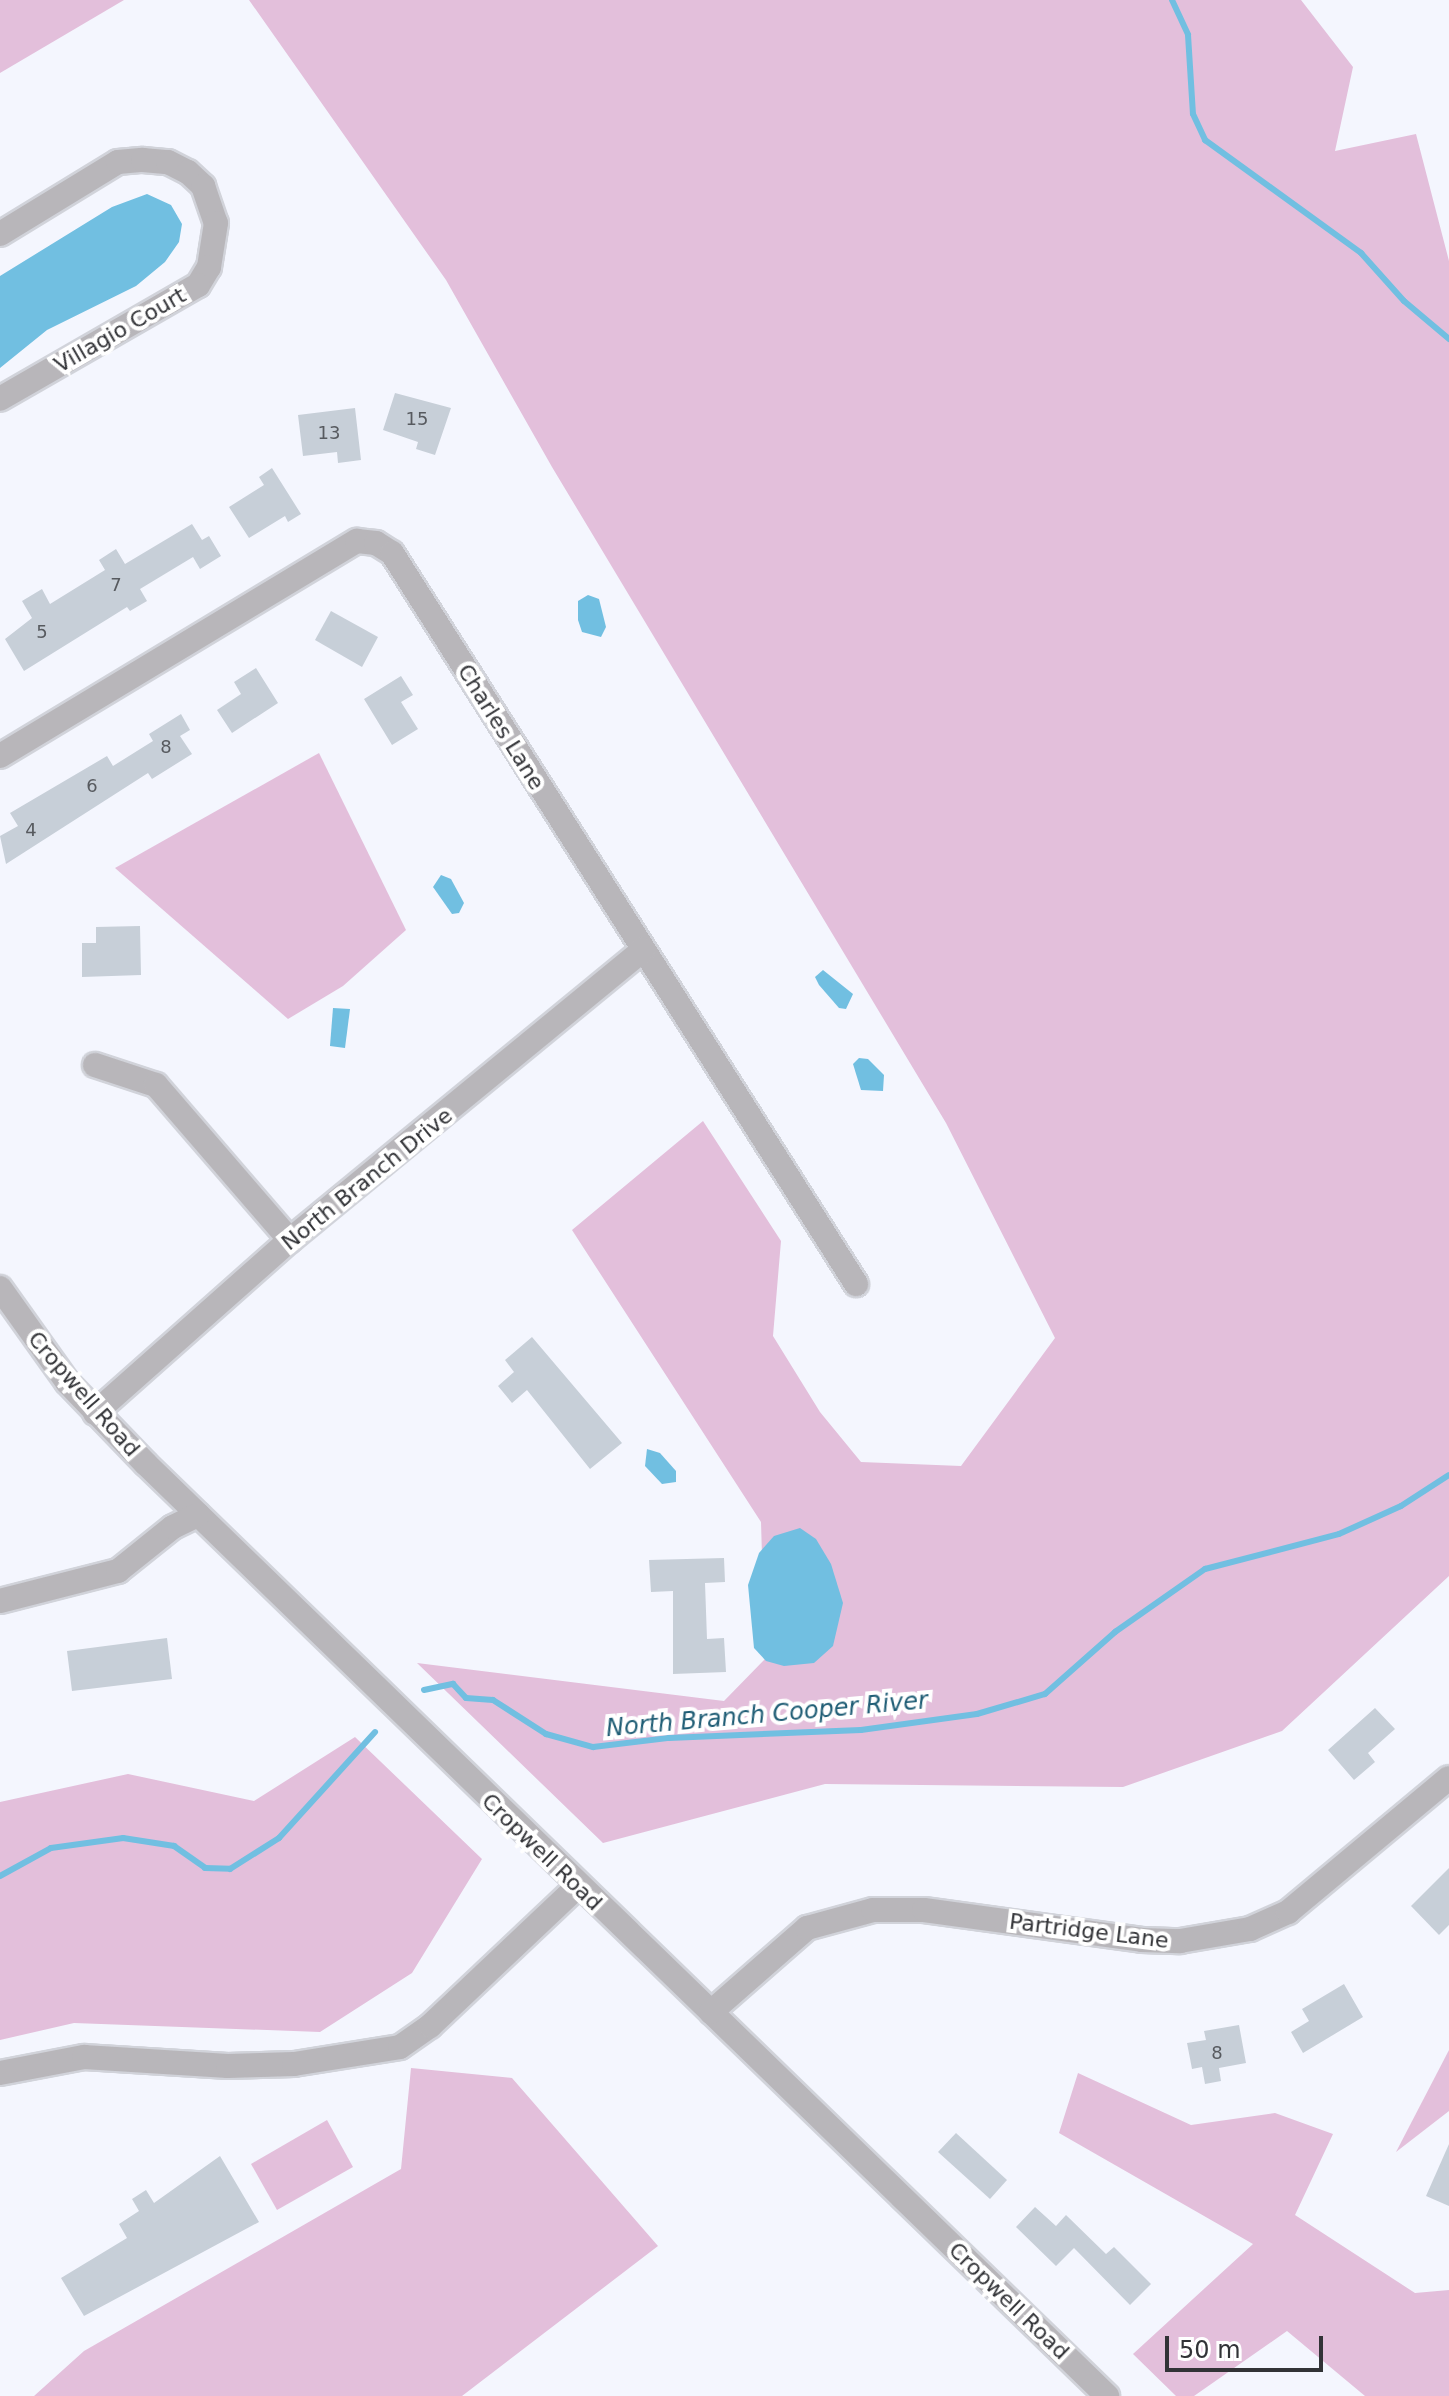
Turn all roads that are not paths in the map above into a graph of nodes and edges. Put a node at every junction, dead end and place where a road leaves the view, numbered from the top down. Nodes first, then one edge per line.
1 (0, 234) edge
2 (0, 399) edge
3 (0, 756) edge
4 (643, 950) junction
5 (95, 1065) dead end
6 (290, 1240) junction
7 (856, 1284) dead end
8 (0, 1288) edge
9 (95, 1413) junction
10 (198, 1515) junction
11 (0, 1601) edge
12 (1449, 1778) edge
13 (577, 1887) junction
14 (711, 2012) junction
15 (0, 2073) edge
16 (1107, 2396) edge

1 - 2 street, Villagio Court
3 - 4 street, Charles Lane
4 - 6 street, North Branch Drive
4 - 7 street, Charles Lane
5 - 6 street
6 - 9 street, North Branch Drive
8 - 9 street, Cropwell Road
9 - 10 street, Cropwell Road
10 - 11 street
10 - 13 street, Cropwell Road
12 - 14 street, Partridge Lane
13 - 14 street, Cropwell Road
13 - 15 street
14 - 16 street, Cropwell Road

